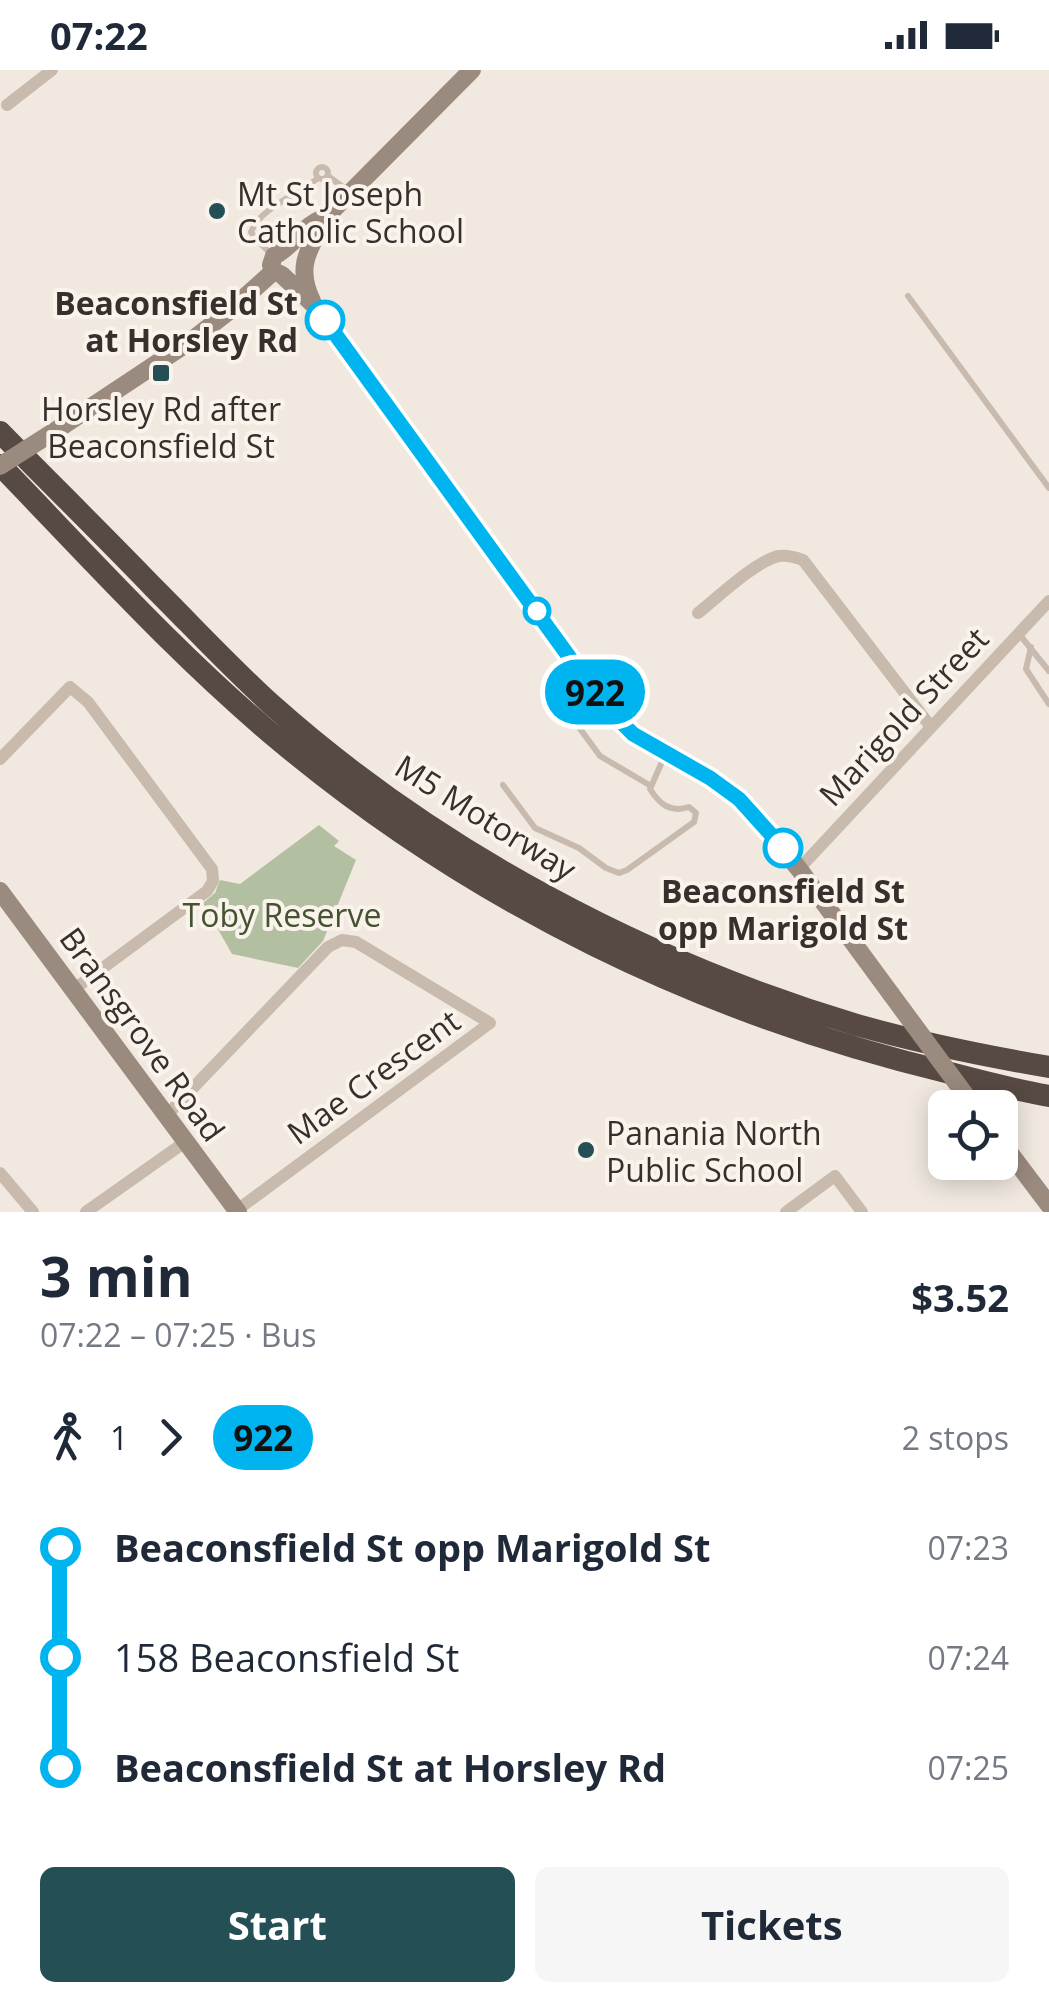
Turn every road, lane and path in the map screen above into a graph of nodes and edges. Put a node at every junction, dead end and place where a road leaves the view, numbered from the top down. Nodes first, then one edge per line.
1 (52, 70) edge
2 (472, 70) edge
3 (7, 105) dead end
4 (351, 192) junction
5 (324, 221) junction
6 (286, 265) junction
7 (908, 296) dead end
8 (0, 432) edge
9 (0, 466) edge
10 (1049, 488) edge
11 (1049, 600) edge
12 (698, 613) dead end
13 (1018, 632) junction
14 (1031, 647) junction
15 (1049, 671) edge
16 (552, 692) dead end
17 (1049, 704) edge
18 (931, 727) junction
19 (665, 754) junction
20 (0, 759) edge
21 (503, 785) dead end
22 (651, 786) junction
23 (799, 869) junction
24 (0, 892) edge
25 (73, 990) junction
26 (1049, 1067) edge
27 (962, 1090) edge
28 (1049, 1096) edge
29 (166, 1116) junction
30 (185, 1142) junction
31 (1018, 1164) edge
32 (0, 1173) edge
33 (1049, 1205) edge
34 (238, 1211) edge
35 (33, 1212) edge
36 (86, 1212) edge
37 (786, 1212) edge
38 (862, 1212) edge

1 - 3 street
2 - 4 main road
4 - 5 main road
4 - 6 lane
5 - 6 main road
5 - 6 main road
6 - 9 main road, bridge
6 - 19 main road
7 - 10 lane
8 - 26 highway, M5 Motorway
9 - 28 highway, M5 Motorway
11 - 13 street, Marigold Street
12 - 18 street
13 - 14 lane
13 - 18 street, Marigold Street
14 - 15 lane
14 - 17 lane
16 - 22 lane
18 - 23 street, Marigold Street
19 - 22 lane
19 - 23 main road
20 - 25 street
21 - 22 lane
23 - 27 main road, bridge
24 - 25 main road, Bransgrove Road
25 - 29 main road, Bransgrove Road
29 - 30 main road, Bransgrove Road
29 - 34 street, Mae Crescent
30 - 34 main road, Bransgrove Road
30 - 36 street
31 - 33 main road
32 - 35 street
37 - 38 street

